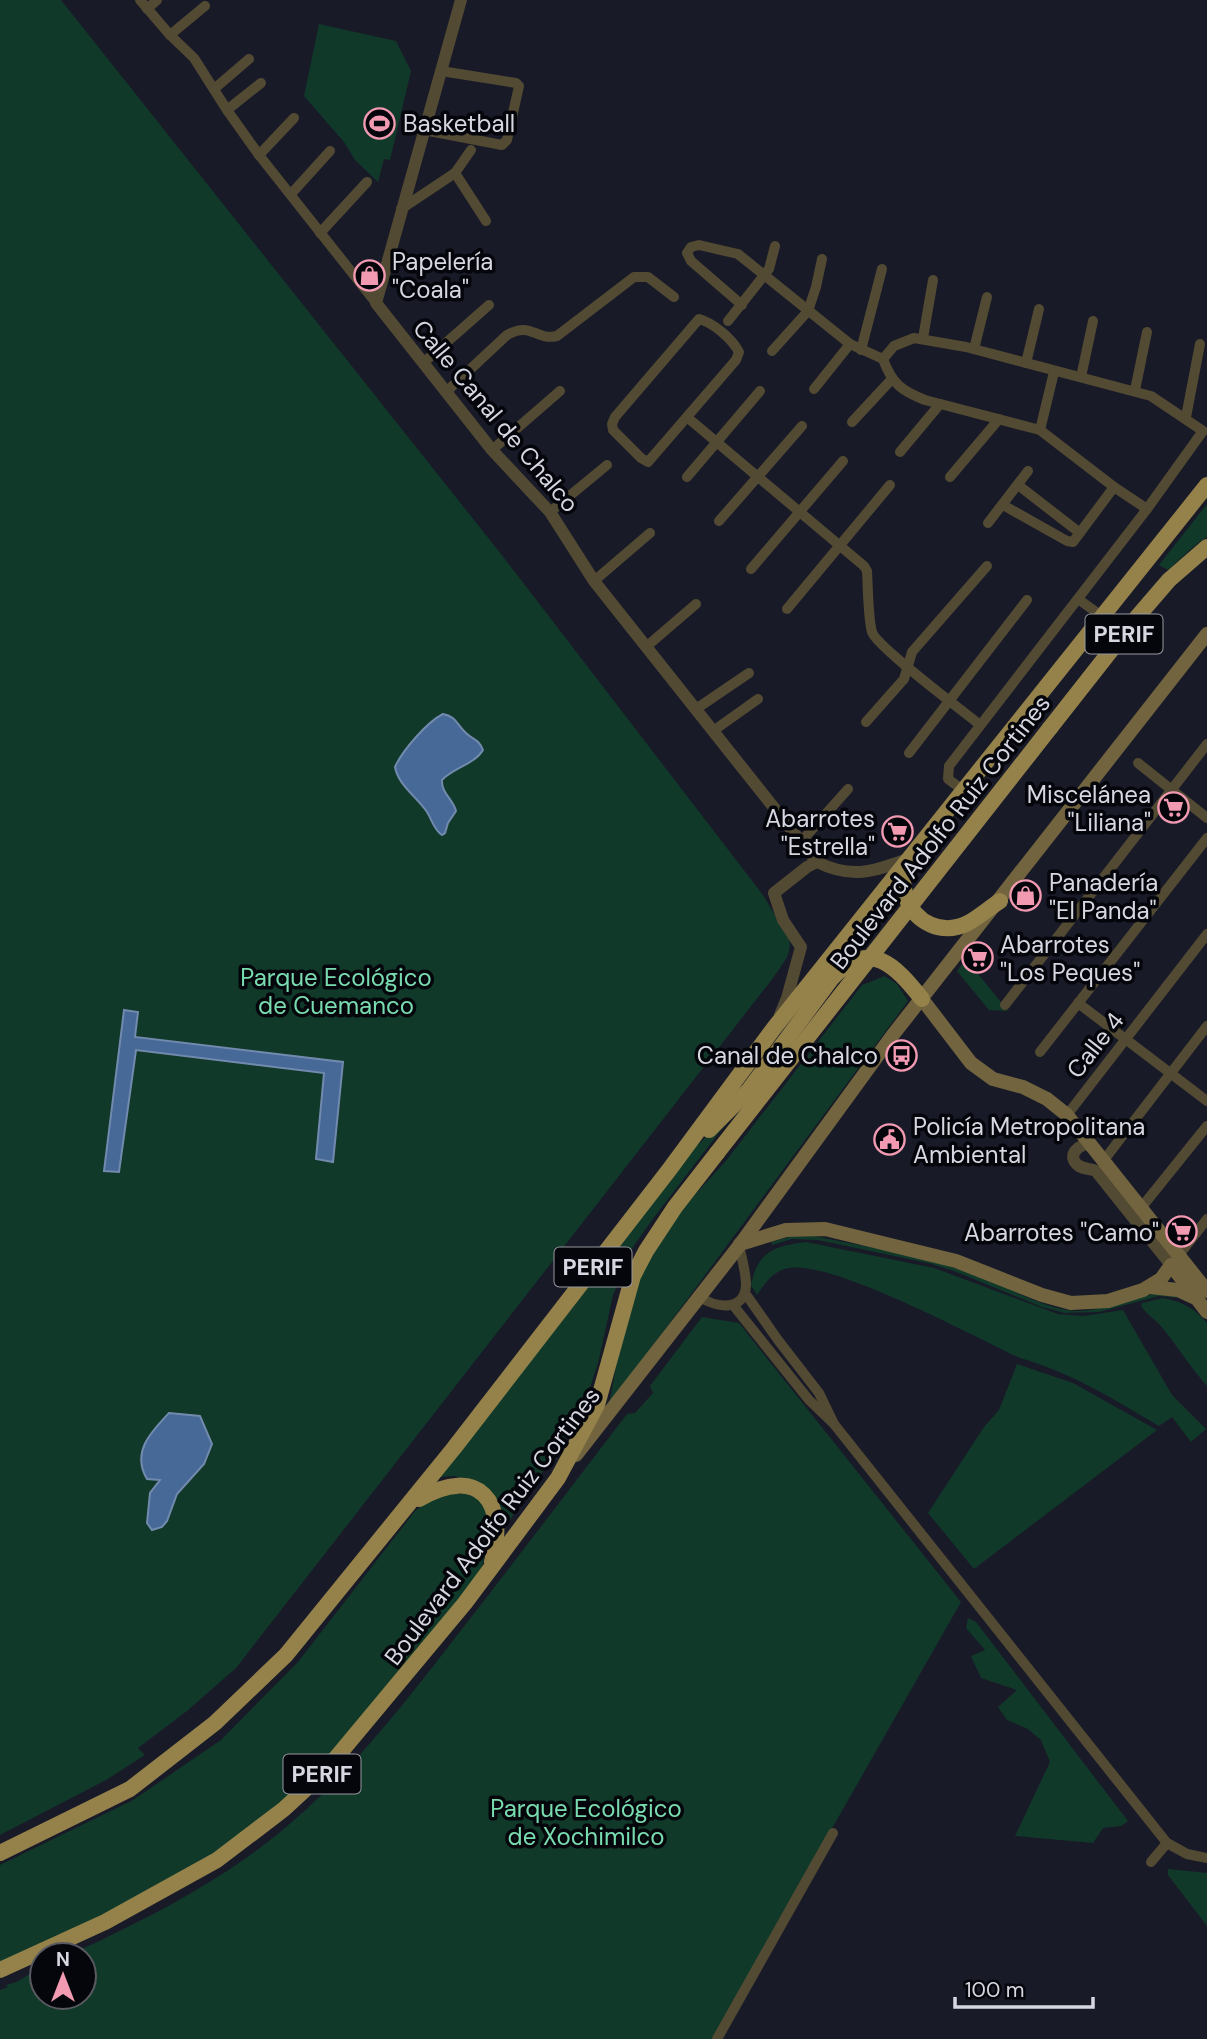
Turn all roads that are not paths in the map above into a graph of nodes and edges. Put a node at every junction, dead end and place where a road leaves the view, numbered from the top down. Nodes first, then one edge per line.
1 (157, 0) edge
2 (461, 0) edge
3 (143, 4) edge
4 (205, 6) dead end
5 (170, 35) junction
6 (249, 59) dead end
7 (441, 71) junction
8 (261, 83) dead end
9 (214, 89) junction
10 (227, 110) junction
11 (294, 118) dead end
12 (424, 130) junction
13 (471, 150) dead end
14 (330, 151) dead end
15 (259, 155) junction
16 (455, 173) junction
17 (367, 182) dead end
18 (291, 194) junction
19 (401, 210) junction
20 (486, 221) dead end
21 (320, 233) junction
22 (775, 246) dead end
23 (821, 259) dead end
24 (882, 269) dead end
25 (764, 276) junction
26 (933, 280) dead end
27 (674, 297) dead end
28 (987, 297) dead end
29 (376, 303) junction
30 (489, 305) dead end
31 (741, 305) junction
32 (1039, 309) dead end
33 (808, 311) junction
34 (728, 321) dead end
35 (1093, 321) dead end
36 (1147, 332) dead end
37 (923, 338) junction
38 (850, 344) junction
39 (1200, 344) dead end
40 (861, 349) junction
41 (974, 349) junction
42 (772, 351) dead end
43 (883, 359) junction
44 (423, 363) junction
45 (1026, 363) junction
46 (1054, 372) junction
47 (1081, 377) junction
48 (891, 380) junction
49 (814, 389) dead end
50 (1135, 390) junction
51 (446, 391) junction
52 (561, 391) dead end
53 (760, 391) dead end
54 (940, 404) junction
55 (1186, 417) junction
56 (688, 418) junction
57 (999, 419) junction
58 (852, 422) dead end
59 (802, 426) dead end
60 (1040, 430) junction
61 (716, 442) junction
62 (492, 450) junction
63 (901, 452) dead end
64 (843, 461) dead end
65 (607, 465) dead end
66 (1028, 471) dead end
67 (688, 477) dead end
68 (757, 477) junction
69 (950, 477) dead end
70 (890, 485) dead end
71 (1018, 485) junction
72 (1207, 485) edge
73 (1114, 487) junction
74 (1003, 505) junction
75 (1147, 509) junction
76 (799, 511) junction
77 (550, 512) junction
78 (719, 521) dead end
79 (988, 523) dead end
80 (1080, 533) junction
81 (650, 534) dead end
82 (840, 546) junction
83 (1207, 547) edge
84 (987, 566) dead end
85 (751, 569) dead end
86 (594, 581) junction
87 (1078, 599) junction
88 (1027, 600) dead end
89 (696, 604) dead end
90 (787, 609) dead end
91 (1102, 617) junction
92 (1207, 634) edge
93 (646, 647) junction
94 (907, 666) junction
95 (749, 673) dead end
96 (758, 699) dead end
97 (950, 700) junction
98 (696, 709) junction
99 (866, 722) dead end
100 (980, 725) junction
101 (713, 731) junction
102 (1207, 744) edge
103 (909, 753) dead end
104 (1138, 763) dead end
105 (848, 789) dead end
106 (1171, 790) junction
107 (964, 791) junction
108 (1207, 818) edge
109 (1207, 838) edge
110 (800, 843) junction
111 (906, 863) junction
112 (812, 865) junction
113 (1000, 901) junction
114 (1207, 933) edge
115 (922, 999) junction
116 (1078, 1003) junction
117 (1005, 1005) dead end
118 (1207, 1026) edge
119 (775, 1028) junction
120 (1125, 1039) junction
121 (1041, 1052) dead end
122 (1171, 1074) junction
123 (1207, 1101) edge
124 (1067, 1115) junction
125 (1207, 1126) edge
126 (1091, 1144) junction
127 (1104, 1160) junction
128 (669, 1170) junction
129 (1141, 1208) junction
130 (1207, 1219) edge
131 (740, 1245) junction
132 (1175, 1260) junction
133 (1147, 1289) junction
134 (745, 1293) junction
135 (1201, 1295) edge
136 (700, 1297) junction
137 (733, 1305) junction
138 (1207, 1312) edge
139 (778, 1340) junction
140 (768, 1348) junction
141 (834, 1424) junction
142 (558, 1478) junction
143 (409, 1504) junction
144 (489, 1571) junction
145 (833, 1833) dead end
146 (1167, 1843) junction
147 (0, 1853) edge
148 (1207, 1858) edge
149 (1151, 1862) dead end
150 (0, 1970) edge
151 (717, 2039) edge

1 - 3 street
2 - 7 street
3 - 5 street, Calle Canal de Chalco
4 - 5 street
5 - 9 street, Calle Canal de Chalco
6 - 9 street
7 - 12 street
7 - 12 street
8 - 10 street
9 - 10 street, Calle Canal de Chalco
10 - 15 street, Calle Canal de Chalco
11 - 15 street
12 - 19 street
13 - 16 street
14 - 18 street
15 - 18 street, Calle Canal de Chalco
16 - 19 street
16 - 20 street
17 - 21 street
18 - 21 street, Calle Canal de Chalco
19 - 29 street
21 - 29 street, Calle Canal de Chalco
22 - 25 street
23 - 33 street
24 - 40 street
25 - 31 street
25 - 31 street
25 - 33 street
26 - 37 street
27 - 51 street
28 - 41 street
29 - 44 street, Calle Canal de Chalco
30 - 44 street
31 - 34 street
32 - 45 street
33 - 38 street
33 - 42 street
35 - 47 street
36 - 50 street
37 - 41 street
37 - 43 street
38 - 40 street
38 - 49 street
39 - 55 street
40 - 43 street
41 - 45 street
43 - 48 street
44 - 51 street, Calle Canal de Chalco
45 - 46 street
46 - 47 street
46 - 60 street
47 - 50 street
48 - 54 street
48 - 58 street
50 - 55 street
51 - 62 street, Calle Canal de Chalco
52 - 62 street
53 - 61 street
54 - 57 street
54 - 63 street
55 - 75 street
56 - 56 street
56 - 61 street
57 - 60 street
57 - 69 street
59 - 68 street
60 - 73 street
61 - 67 street
61 - 68 street
62 - 77 street, Calle Canal de Chalco
64 - 76 street
65 - 77 street
66 - 71 street
68 - 76 street
68 - 78 street
70 - 82 street
71 - 74 street
71 - 80 street
72 - 91 highway, PERIF
73 - 75 street
73 - 80 street
74 - 79 street
74 - 80 street
75 - 87 street
76 - 82 street
76 - 85 street
77 - 86 street, Calle Canal de Chalco
81 - 86 street
82 - 90 street
82 - 94 street
83 - 142 highway, Boulevard Adolfo Ruiz Cortines / PERIF, bridge
84 - 94 street
86 - 93 street, Calle Canal de Chalco
87 - 91 street
87 - 100 street
88 - 97 street
89 - 93 street
91 - 107 highway, PERIF
92 - 113 main road, PERIF
93 - 98 street, Calle Canal de Chalco
94 - 97 street
94 - 99 street
95 - 98 street
96 - 101 street
97 - 100 street
97 - 103 street
98 - 101 street, Calle Canal de Chalco
100 - 107 street
101 - 110 street, Calle Canal de Chalco
102 - 106 street
104 - 106 street
105 - 110 street
106 - 108 street
106 - 117 street
107 - 111 highway, PERIF
109 - 116 street
110 - 112 street, Calle Canal de Chalco
111 - 112 street, Calle Canal de Chalco
111 - 113 highway
111 - 119 highway, PERIF
112 - 119 street
113 - 115 main road, PERIF
114 - 120 street, Calle 4
115 - 124 main road
115 - 128 highway
115 - 131 main road, Boulevard Adolfo Ruiz Cortines / PERIF
116 - 120 street
116 - 121 street
118 - 122 street
119 - 128 highway, PERIF
120 - 122 street
120 - 124 street, Calle 4
122 - 123 street
122 - 127 street
124 - 126 main road
125 - 129 street
126 - 127 main road
126 - 132 street
127 - 129 main road
128 - 143 highway, PERIF
129 - 132 main road
130 - 132 street
131 - 133 main road
131 - 134 street
131 - 136 main road, Boulevard Adolfo Ruiz Cortines / PERIF
132 - 133 main road
132 - 135 main road
133 - 135 main road
134 - 137 street
134 - 139 street
135 - 138 main road
136 - 137 street
136 - 142 main road, Boulevard Adolfo Ruiz Cortines / PERIF
137 - 140 street
139 - 140 street
139 - 141 street
140 - 141 street
141 - 146 street
142 - 144 highway, Boulevard Adolfo Ruiz Cortines / PERIF
143 - 144 highway
143 - 147 highway, PERIF
144 - 150 highway, Boulevard Adolfo Ruiz Cortines / PERIF
145 - 151 street
146 - 148 street
146 - 149 street

